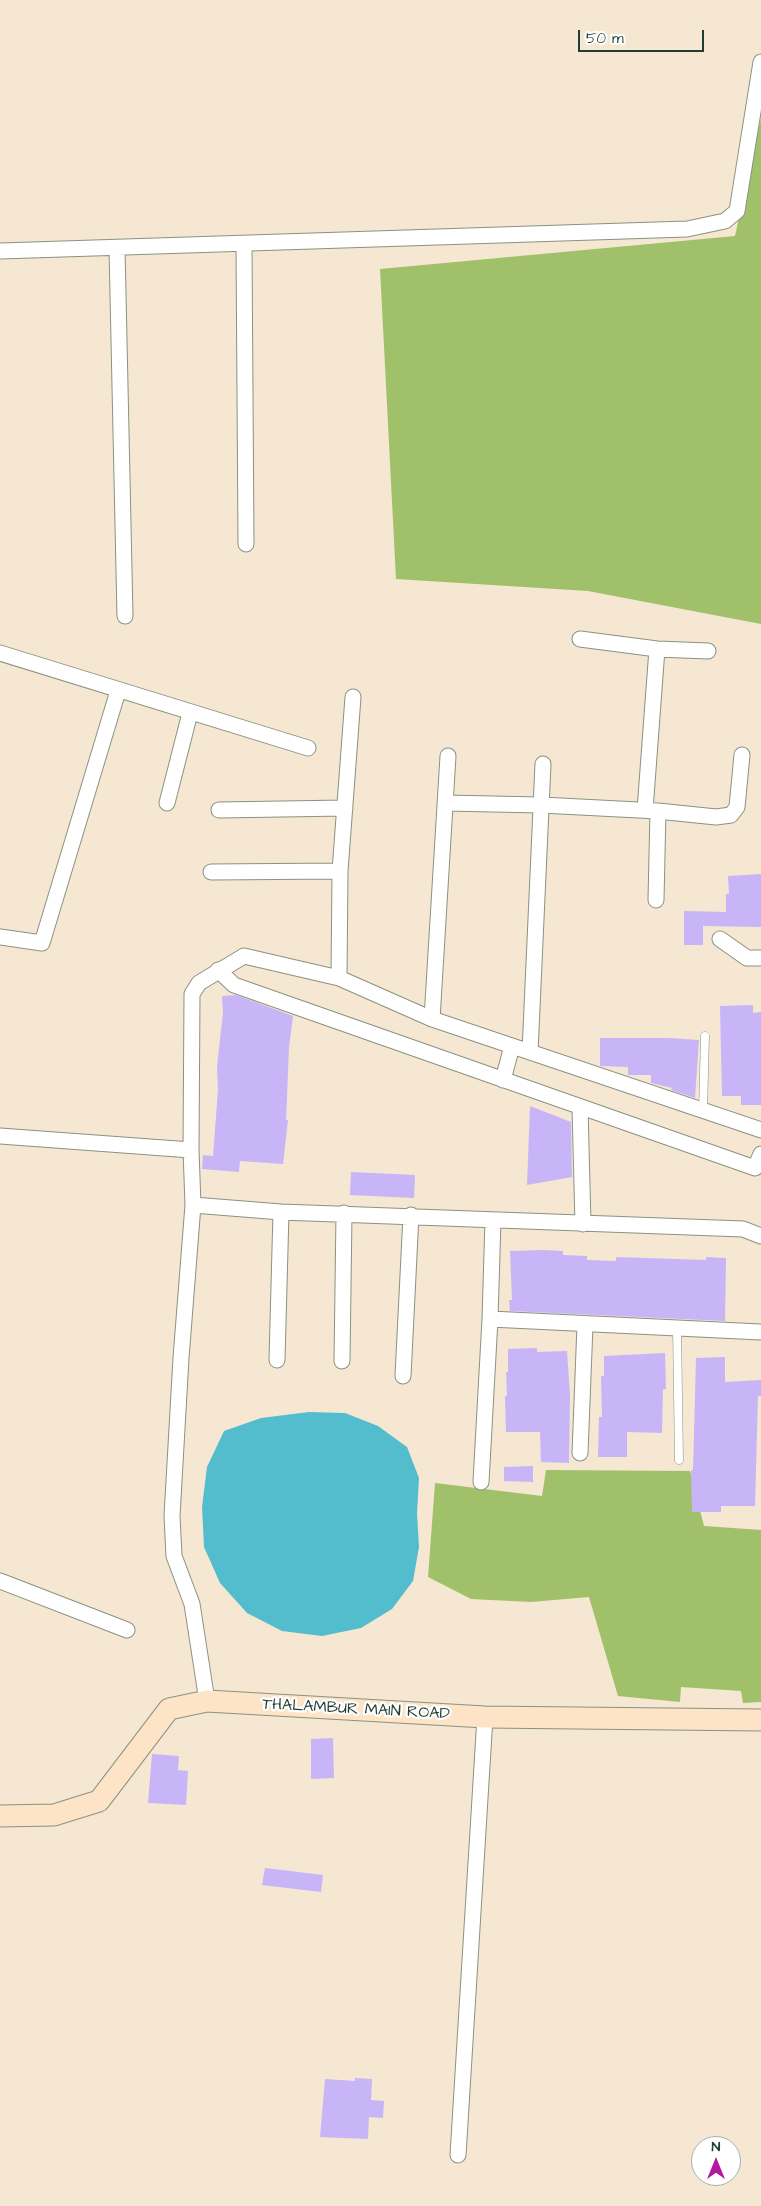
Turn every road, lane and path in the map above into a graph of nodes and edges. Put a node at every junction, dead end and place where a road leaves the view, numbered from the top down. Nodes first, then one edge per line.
1 (761, 62) edge
2 (244, 245) junction
3 (117, 248) junction
4 (0, 251) edge
5 (246, 544) dead end
6 (125, 616) dead end
7 (580, 639) dead end
8 (657, 649) junction
9 (708, 651) dead end
10 (0, 653) edge
11 (118, 691) junction
12 (353, 697) dead end
13 (190, 713) junction
14 (308, 748) dead end
15 (742, 755) dead end
16 (448, 756) dead end
17 (543, 764) dead end
18 (167, 803) dead end
19 (445, 804) junction
20 (541, 805) junction
21 (345, 808) junction
22 (219, 810) dead end
23 (652, 811) junction
24 (340, 871) junction
25 (211, 872) dead end
26 (656, 900) dead end
27 (0, 937) edge
28 (720, 939) dead end
29 (761, 958) edge
30 (218, 970) junction
31 (339, 978) junction
32 (432, 1020) junction
33 (705, 1036) dead end
34 (512, 1046) junction
35 (530, 1052) junction
36 (502, 1080) junction
37 (580, 1107) junction
38 (703, 1111) junction
39 (761, 1130) edge
40 (0, 1136) edge
41 (191, 1150) junction
42 (761, 1154) edge
43 (193, 1204) junction
44 (281, 1212) junction
45 (344, 1214) junction
46 (411, 1215) junction
47 (493, 1220) junction
48 (583, 1224) junction
49 (761, 1236) edge
50 (490, 1319) junction
51 (585, 1324) junction
52 (677, 1328) junction
53 (761, 1332) edge
54 (277, 1360) dead end
55 (342, 1361) dead end
56 (403, 1376) dead end
57 (580, 1453) dead end
58 (679, 1460) dead end
59 (482, 1482) dead end
60 (0, 1581) edge
61 (127, 1630) dead end
62 (207, 1701) junction
63 (485, 1717) junction
64 (761, 1720) edge
65 (0, 1816) edge
66 (458, 2155) dead end

1 - 2 street
2 - 3 street
2 - 5 street
3 - 4 street
3 - 6 street
7 - 8 street
8 - 9 street
8 - 23 street
10 - 11 street
11 - 13 street
11 - 27 street
12 - 21 street
13 - 14 street
13 - 18 street
15 - 23 street
16 - 19 street
17 - 20 street
19 - 20 street
19 - 32 street
20 - 23 street
20 - 35 street
21 - 22 street
21 - 24 street
23 - 26 street
24 - 25 street
24 - 31 street
28 - 29 street
30 - 31 street
30 - 36 street
30 - 41 street
31 - 32 street
32 - 34 street
33 - 38 lane
34 - 35 street
34 - 36 street
35 - 38 street
36 - 37 street
37 - 42 street
37 - 48 street
38 - 39 street
40 - 41 street
41 - 43 street
43 - 44 street
43 - 62 street
44 - 45 street
44 - 54 street
45 - 46 street
45 - 55 street
46 - 47 street
46 - 56 street
47 - 48 street
47 - 50 street
48 - 49 street
50 - 51 street
50 - 59 street
51 - 52 street
51 - 57 street
52 - 53 street
52 - 58 lane
60 - 61 street
62 - 63 street, THALAMBUR MAIN ROAD
62 - 65 street, THALAMBUR MAIN ROAD
63 - 64 street, THALAMBUR MAIN ROAD
63 - 66 street

